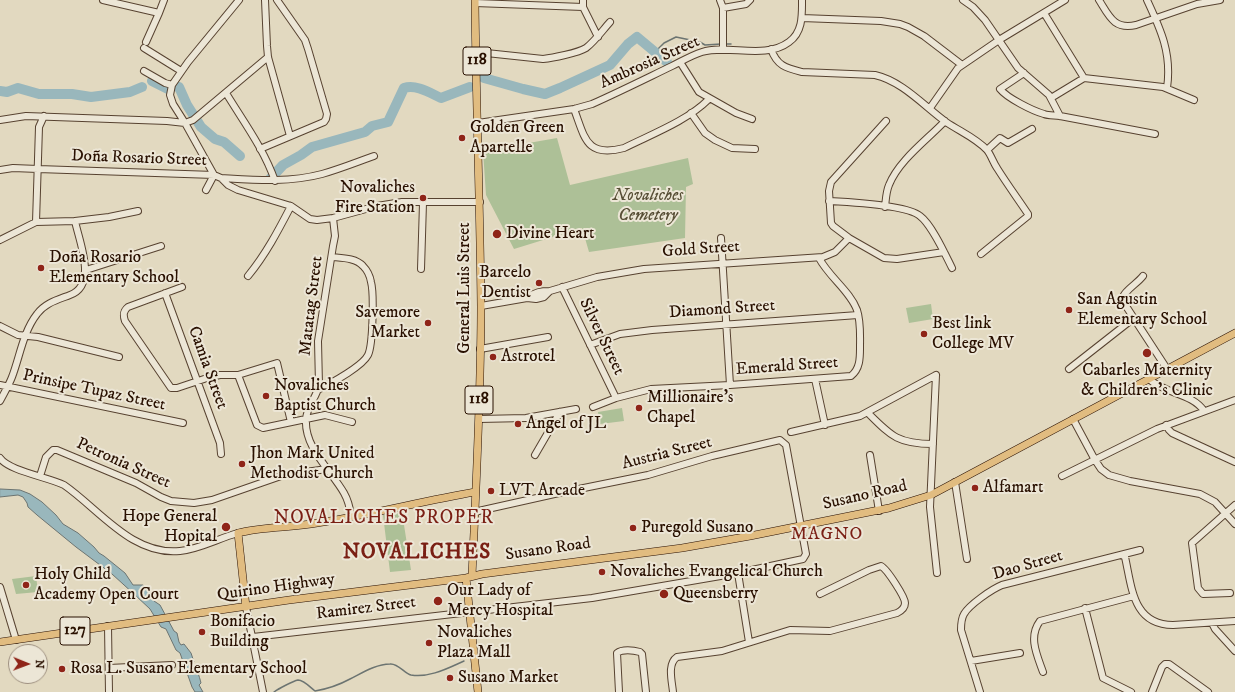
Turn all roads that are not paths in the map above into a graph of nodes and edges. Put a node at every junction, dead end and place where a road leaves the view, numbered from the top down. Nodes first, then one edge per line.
1 (103, 0) edge
2 (164, 0) edge
3 (239, 0) edge
4 (265, 0) edge
5 (277, 0) edge
6 (583, 0) edge
7 (720, 0) edge
8 (750, 0) edge
9 (802, 0) edge
10 (965, 0) edge
11 (1065, 0) edge
12 (1099, 0) edge
13 (1147, 0) edge
14 (1220, 0) edge
15 (475, 2) edge
16 (583, 7) junction
17 (723, 8) junction
18 (160, 13) junction
19 (1044, 13) junction
20 (802, 18) junction
21 (1155, 18) junction
22 (610, 22) dead end
23 (598, 37) junction
24 (999, 40) junction
25 (723, 48) junction
26 (771, 49) junction
27 (477, 52) junction
28 (268, 57) junction
29 (680, 62) junction
30 (962, 65) junction
31 (144, 71) dead end
32 (181, 71) junction
33 (1024, 73) junction
34 (1084, 78) junction
35 (172, 85) junction
36 (1167, 88) junction
37 (226, 93) junction
38 (709, 98) junction
39 (1051, 98) junction
40 (1194, 100) dead end
41 (930, 108) junction
42 (574, 109) junction
43 (691, 113) junction
44 (44, 116) junction
45 (1060, 116) junction
46 (752, 118) dead end
47 (0, 120) edge
48 (886, 121) dead end
49 (945, 121) junction
50 (478, 123) junction
51 (185, 124) junction
52 (1032, 129) dead end
53 (1155, 134) dead end
54 (290, 136) junction
55 (260, 149) junction
56 (755, 149) dead end
57 (987, 150) junction
58 (374, 156) dead end
59 (38, 169) junction
60 (0, 170) edge
61 (214, 175) junction
62 (221, 178) junction
63 (275, 181) junction
64 (206, 190) dead end
65 (830, 201) junction
66 (480, 202) junction
67 (423, 203) junction
68 (291, 206) junction
69 (885, 207) junction
70 (138, 211) dead end
71 (333, 218) junction
72 (75, 221) junction
73 (36, 222) junction
74 (722, 238) dead end
75 (848, 238) junction
76 (0, 240) edge
77 (161, 246) dead end
78 (944, 252) junction
79 (981, 254) dead end
80 (332, 256) junction
81 (819, 258) junction
82 (723, 263) junction
83 (952, 268) dead end
84 (421, 269) dead end
85 (86, 270) junction
86 (248, 276) dead end
87 (1142, 276) dead end
88 (182, 287) dead end
89 (562, 288) junction
90 (165, 293) junction
91 (481, 306) junction
92 (858, 315) junction
93 (1134, 318) junction
94 (727, 324) junction
95 (0, 326) edge
96 (1235, 333) edge
97 (26, 336) junction
98 (548, 337) dead end
99 (590, 344) junction
100 (480, 349) junction
101 (119, 357) dead end
102 (1069, 369) dead end
103 (1167, 369) junction
104 (238, 375) junction
105 (815, 379) junction
106 (1149, 379) junction
107 (197, 381) junction
108 (0, 385) edge
109 (730, 385) junction
110 (7, 386) junction
111 (318, 390) junction
112 (616, 398) junction
113 (1235, 400) edge
114 (0, 401) edge
115 (593, 407) dead end
116 (576, 409) dead end
117 (1204, 411) junction
118 (560, 412) junction
119 (868, 413) junction
120 (306, 418) junction
121 (479, 419) junction
122 (1073, 419) junction
123 (291, 422) junction
124 (352, 422) dead end
125 (183, 423) dead end
126 (825, 425) junction
127 (1166, 425) junction
128 (791, 432) dead end
129 (933, 444) junction
130 (221, 454) dead end
131 (535, 455) dead end
132 (870, 455) dead end
133 (0, 458) edge
134 (1094, 460) junction
135 (1235, 462) edge
136 (327, 469) junction
137 (40, 476) junction
138 (1062, 476) dead end
139 (955, 482) junction
140 (475, 492) junction
141 (931, 494) junction
142 (1235, 505) edge
143 (879, 510) junction
144 (474, 512) junction
145 (1226, 513) junction
146 (352, 516) junction
147 (1235, 524) edge
148 (801, 525) junction
149 (238, 533) junction
150 (1140, 550) dead end
151 (1122, 555) junction
152 (967, 559) dead end
153 (738, 573) junction
154 (937, 573) dead end
155 (469, 577) junction
156 (0, 587) edge
157 (1230, 593) dead end
158 (820, 594) dead end
159 (1134, 596) junction
160 (246, 607) junction
161 (1085, 608) junction
162 (469, 612) junction
163 (1235, 621) edge
164 (1212, 623) junction
165 (108, 626) junction
166 (252, 637) junction
167 (16, 640) junction
168 (0, 642) edge
169 (749, 642) junction
170 (1235, 651) edge
171 (1020, 653) dead end
172 (971, 660) junction
173 (172, 665) dead end
174 (109, 668) junction
175 (1043, 672) dead end
176 (109, 692) edge
177 (263, 692) edge
178 (478, 692) edge
179 (620, 692) edge
180 (646, 692) edge
181 (673, 692) edge
182 (980, 692) edge
183 (1131, 692) edge
184 (1152, 692) edge
185 (1208, 692) edge

1 - 18 street
2 - 18 street
3 - 32 street
4 - 28 street
5 - 54 street
6 - 16 street
7 - 17 street
8 - 17 street
9 - 20 street, Ambrosia Street
10 - 24 street
11 - 19 street
12 - 21 street
13 - 21 street
14 - 21 street
15 - 16 street
15 - 27 main road, General Luis Street / 118
16 - 23 street
17 - 25 street
18 - 32 street
19 - 24 street
19 - 34 street
20 - 26 street, Ambrosia Street
20 - 30 street
21 - 36 street
22 - 23 street
23 - 27 street
24 - 30 street
24 - 33 street
25 - 26 street, Ambrosia Street
25 - 29 street, Ambrosia Street
26 - 41 street
27 - 50 main road, General Luis Street / 118
28 - 37 street
28 - 54 street
29 - 38 street
29 - 42 street, Ambrosia Street
30 - 41 street
31 - 35 street
32 - 35 street
33 - 39 street
33 - 45 street
34 - 36 street
34 - 39 street
35 - 51 street
36 - 40 street
37 - 51 street
37 - 55 street
38 - 43 street
38 - 46 street
39 - 45 street
41 - 49 street
42 - 43 street
42 - 50 street, Ambrosia Street
43 - 56 street
44 - 47 street
44 - 51 street
44 - 59 street
45 - 53 street
48 - 65 street
49 - 57 street
49 - 69 street
50 - 66 main road, General Luis Street / 118
51 - 61 street
52 - 57 street
54 - 55 street
55 - 63 street
57 - 79 street
58 - 63 street
59 - 60 street, Doña Rosario Street
59 - 61 street, Doña Rosario Street
59 - 73 street
61 - 62 street, Doña Rosario Street
61 - 64 street
62 - 63 street
62 - 68 street, Doña Rosario Street
65 - 69 street
65 - 75 street
66 - 67 street, Doña Rosario Street
66 - 91 main road, General Luis Street / 118
67 - 71 street, Doña Rosario Street
67 - 84 street
68 - 71 street, Doña Rosario Street
68 - 86 street
69 - 78 street
70 - 72 street
71 - 80 street, Matatag Street
72 - 73 street
72 - 85 street
73 - 76 street
74 - 82 street
75 - 78 street
75 - 81 street, Gold Street
77 - 85 street
78 - 83 street
80 - 111 street, Matatag Street
80 - 111 street
81 - 82 street, Gold Street
81 - 92 street, Emerald Street
82 - 89 street, Gold Street
82 - 94 street
85 - 97 street
87 - 93 street
88 - 90 street
89 - 91 street, Gold Street
89 - 99 street, Silver Street
90 - 107 street, Camia Street
90 - 107 street
91 - 100 main road, General Luis Street / 118
92 - 94 street, Diamond Street
92 - 105 street, Emerald Street
93 - 102 street
93 - 103 street
94 - 99 street, Diamond Street
94 - 109 street
95 - 97 street
96 - 103 main road, Susano Road
97 - 101 street
97 - 110 street
98 - 100 street
99 - 112 street, Silver Street
100 - 121 main road, General Luis Street / 118
103 - 106 main road, Susano Road
104 - 107 street
104 - 123 street
104 - 123 street
105 - 109 street, Emerald Street
105 - 126 street
106 - 117 street
106 - 122 main road, Susano Road
107 - 130 street, Camia Street
108 - 110 street, Prinsipe Tupaz Street
109 - 112 street, Emerald Street
110 - 114 street
110 - 125 street, Prinsipe Tupaz Street
111 - 120 street, Matatag Street
112 - 115 street, Emerald Street
113 - 117 street
116 - 118 street
117 - 127 street
118 - 121 street
118 - 131 street
119 - 126 street
119 - 129 street
119 - 129 street
120 - 123 street
120 - 124 street
120 - 136 street
121 - 140 main road, General Luis Street / 118
122 - 134 street
122 - 139 main road, Susano Road
126 - 128 street
127 - 134 street
127 - 135 street
129 - 141 street
132 - 143 street
133 - 137 street
134 - 138 street
134 - 145 street
136 - 137 street, Petronia Street
136 - 146 street
137 - 149 street
139 - 141 main road, Susano Road
139 - 152 street
140 - 144 main road, General Luis Street / 118
140 - 146 main road
141 - 143 main road, Susano Road
141 - 154 street
142 - 145 street
143 - 148 main road, Susano Road
144 - 148 street, Austria Street
144 - 155 main road, General Luis Street / 118
145 - 147 street
145 - 157 street
146 - 149 main road
148 - 153 street, Ramirez Street
148 - 155 main road, Susano Road
149 - 160 main road
150 - 151 street, Dao Street
151 - 159 street
151 - 172 street, Dao Street
153 - 162 street, Ramirez Street
153 - 169 street
155 - 160 main road, Quirino Highway / 127
155 - 162 main road
156 - 167 street
158 - 169 street
159 - 161 street
159 - 164 street
160 - 165 main road, Quirino Highway / 127
160 - 166 street
161 - 175 street
161 - 183 street
162 - 166 street, Ramirez Street
162 - 178 main road
163 - 164 street
164 - 170 street
165 - 167 main road, Quirino Highway / 127
165 - 174 street
166 - 177 street
167 - 168 main road, Quirino Highway / 127
169 - 181 street
171 - 172 street
172 - 182 street, Dao Street
173 - 174 street
174 - 176 street
179 - 180 street
184 - 185 street

